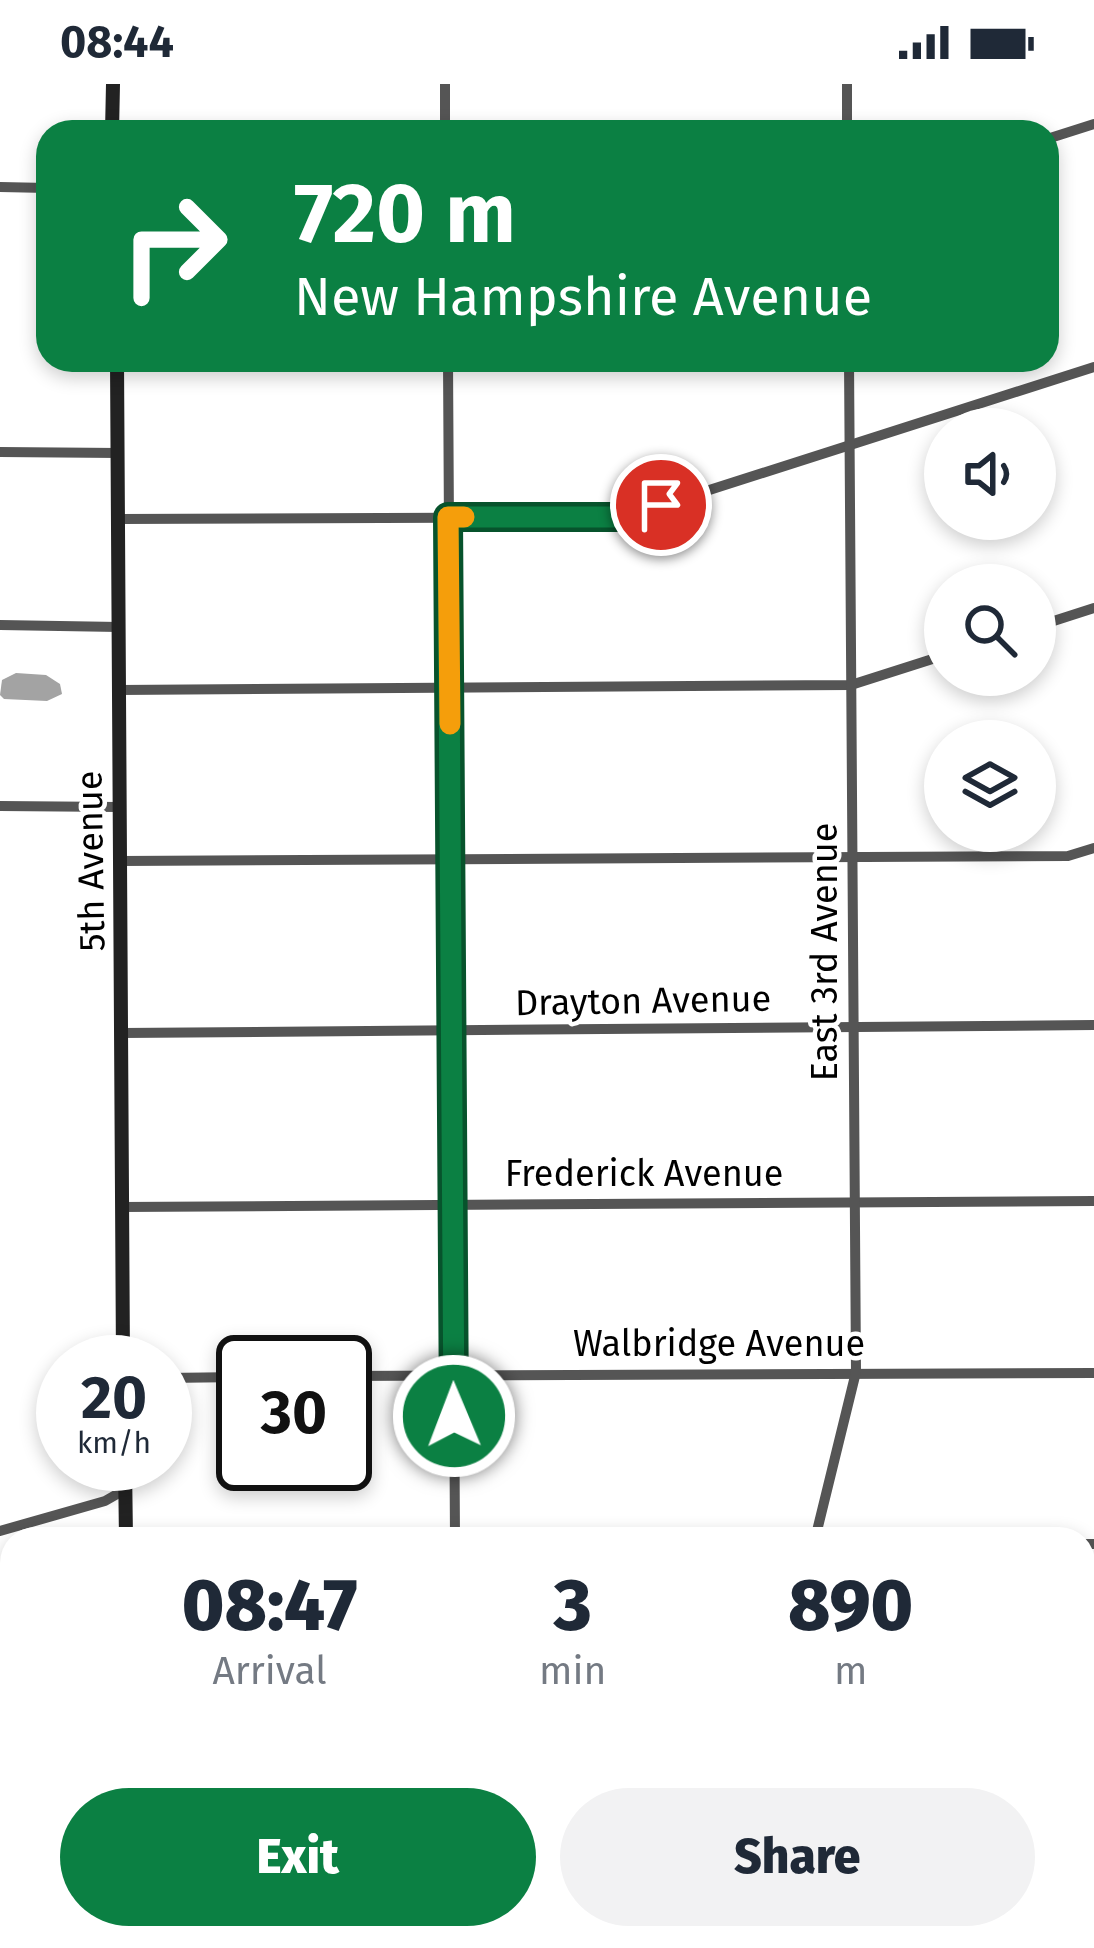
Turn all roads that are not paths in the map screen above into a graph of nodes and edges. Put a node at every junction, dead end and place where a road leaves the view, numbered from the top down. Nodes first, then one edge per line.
1 (113, 84) edge
2 (445, 84) edge
3 (847, 84) edge
4 (112, 120) edge
5 (445, 120) edge
6 (848, 120) edge
7 (1094, 124) edge
8 (1059, 135) edge
9 (0, 187) edge
10 (36, 188) edge
11 (1094, 367) edge
12 (117, 372) edge
13 (448, 372) edge
14 (849, 372) edge
15 (849, 446) junction
16 (0, 452) edge
17 (119, 453) junction
18 (448, 517) junction
19 (120, 519) junction
20 (1094, 608) edge
21 (1056, 620) edge
22 (0, 625) edge
23 (119, 627) junction
24 (924, 662) edge
25 (851, 685) junction
26 (450, 688) junction
27 (119, 690) junction
28 (0, 806) edge
29 (119, 807) junction
30 (1094, 848) edge
31 (451, 858) junction
32 (853, 858) junction
33 (121, 861) junction
34 (1094, 1024) edge
35 (855, 1027) junction
36 (452, 1032) junction
37 (122, 1033) junction
38 (1094, 1201) edge
39 (854, 1202) junction
40 (452, 1204) junction
41 (122, 1207) junction
42 (123, 1335) edge
43 (856, 1372) junction
44 (1094, 1373) edge
45 (453, 1375) junction
46 (372, 1376) edge
47 (122, 1491) edge
48 (126, 1491) edge
49 (17, 1527) edge
50 (126, 1527) edge
51 (455, 1527) edge
52 (818, 1527) edge

1 - 4 main road
2 - 5 street
3 - 6 street
7 - 8 street
9 - 10 street
11 - 15 street
12 - 17 main road, 5th Avenue
13 - 18 street
14 - 15 street, East 3rd Avenue
15 - 18 street
15 - 25 street, East 3rd Avenue
16 - 17 street
17 - 19 main road, 5th Avenue
18 - 19 street
18 - 26 street
19 - 23 main road, 5th Avenue
20 - 21 street
22 - 23 street
23 - 27 main road, 5th Avenue
24 - 25 street
25 - 26 street
25 - 32 street, East 3rd Avenue
26 - 27 street
26 - 31 street
27 - 29 main road, 5th Avenue
28 - 29 street
29 - 33 main road, 5th Avenue
30 - 32 street
31 - 32 street
31 - 33 street
31 - 36 street
32 - 35 street, East 3rd Avenue
33 - 37 main road, 5th Avenue
34 - 35 street, Drayton Avenue
35 - 36 street, Drayton Avenue
35 - 39 street, East 3rd Avenue
36 - 37 street, Drayton Avenue
36 - 40 street
37 - 41 main road, 5th Avenue
38 - 39 street, Frederick Avenue
39 - 40 street, Frederick Avenue
39 - 43 street, East 3rd Avenue
40 - 41 street, Frederick Avenue
40 - 45 street
41 - 42 main road, 5th Avenue
43 - 44 street, Walbridge Avenue
43 - 45 street, Walbridge Avenue
43 - 52 street, East 3rd Avenue
45 - 46 street, Walbridge Avenue
45 - 51 street
47 - 49 street
48 - 50 main road

